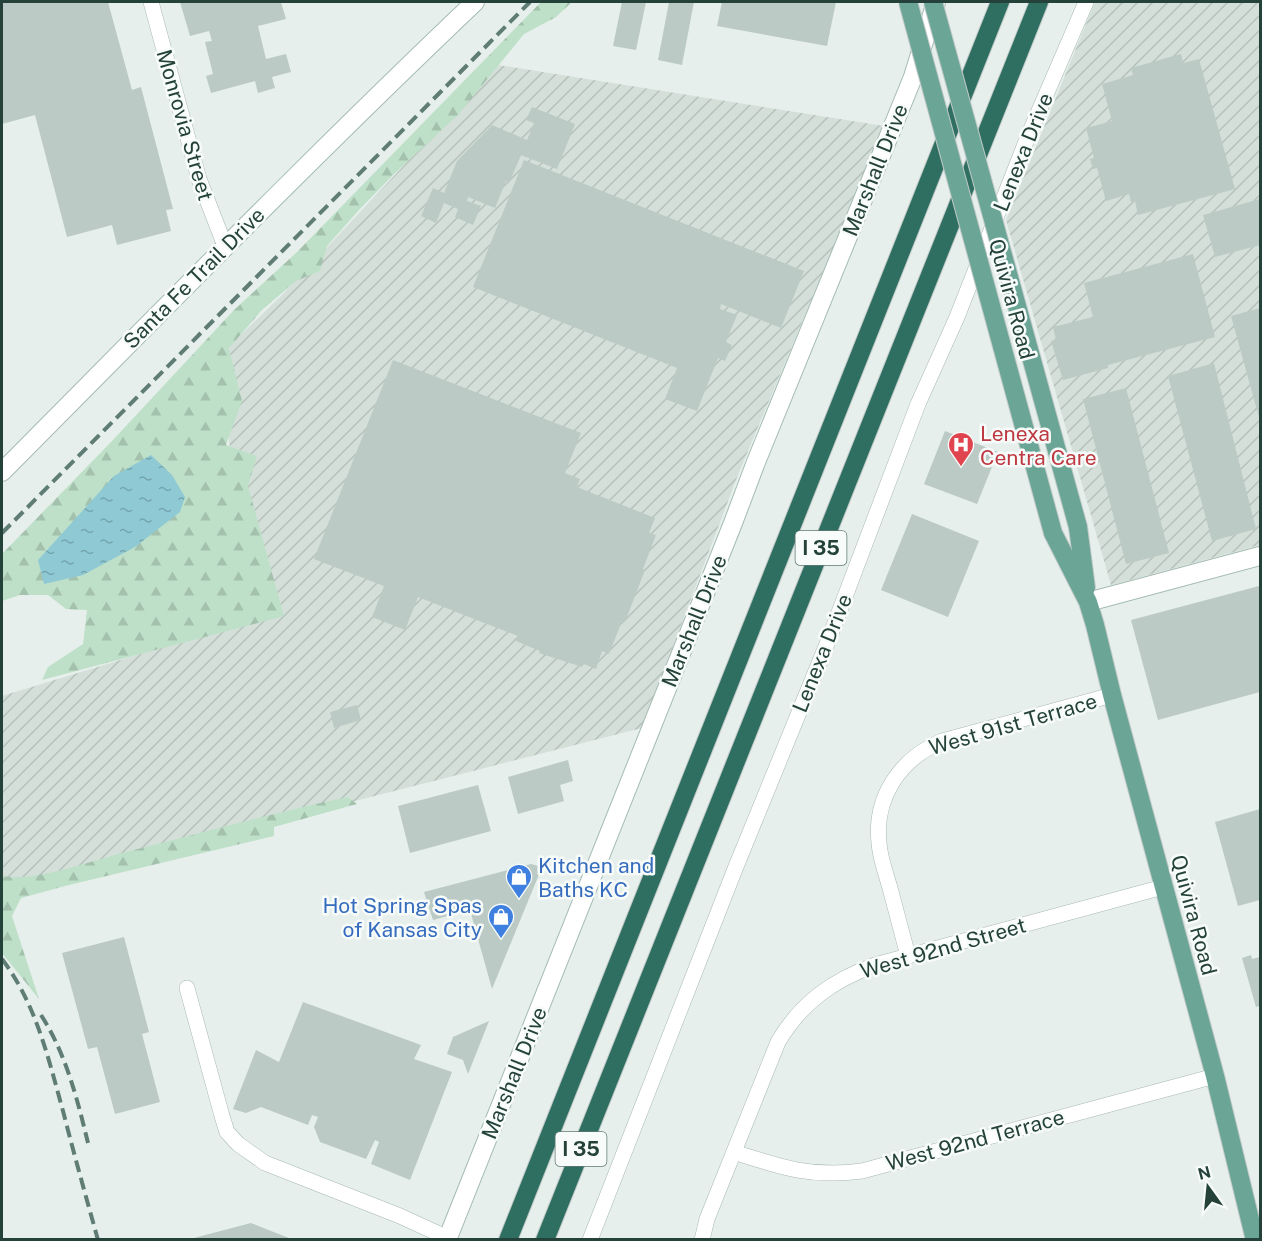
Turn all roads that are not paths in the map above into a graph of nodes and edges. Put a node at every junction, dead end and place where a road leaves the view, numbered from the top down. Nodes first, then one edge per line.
1 (151, 2) edge
2 (461, 2) edge
3 (475, 2) edge
4 (908, 2) edge
5 (934, 2) edge
6 (1000, 2) edge
7 (1040, 2) edge
8 (1086, 2) edge
9 (387, 86) junction
10 (225, 246) junction
11 (2, 472) edge
12 (1260, 556) edge
13 (1088, 602) junction
14 (1112, 695) junction
15 (1163, 887) junction
16 (908, 956) junction
17 (187, 988) dead end
18 (1215, 1076) junction
19 (734, 1152) junction
20 (448, 1238) edge
21 (508, 1239) edge
22 (545, 1239) edge
23 (590, 1239) edge
24 (702, 1239) edge
25 (1254, 1239) edge

1 - 10 street, Monrovia Street
2 - 9 street, Santa Fe Trail Drive
3 - 9 street, Santa Fe Trail Drive
4 - 13 main road, Quivira Road, bridge
5 - 13 main road, Quivira Road, bridge
5 - 20 street, Marshall Drive
6 - 21 highway, I 35
7 - 22 highway, I 35
8 - 23 street, Lenexa Drive
9 - 10 street, Santa Fe Trail Drive
10 - 11 street, Santa Fe Trail Drive
12 - 13 street
13 - 14 main road, Quivira Road
14 - 15 main road, Quivira Road
14 - 16 street, West 91st Terrace
15 - 16 street, West 92nd Street
15 - 18 main road, Quivira Road
16 - 19 street, West 92nd Street
17 - 20 street
18 - 19 street, West 92nd Terrace
18 - 25 main road, Quivira Road
19 - 24 street, West 92nd Street

